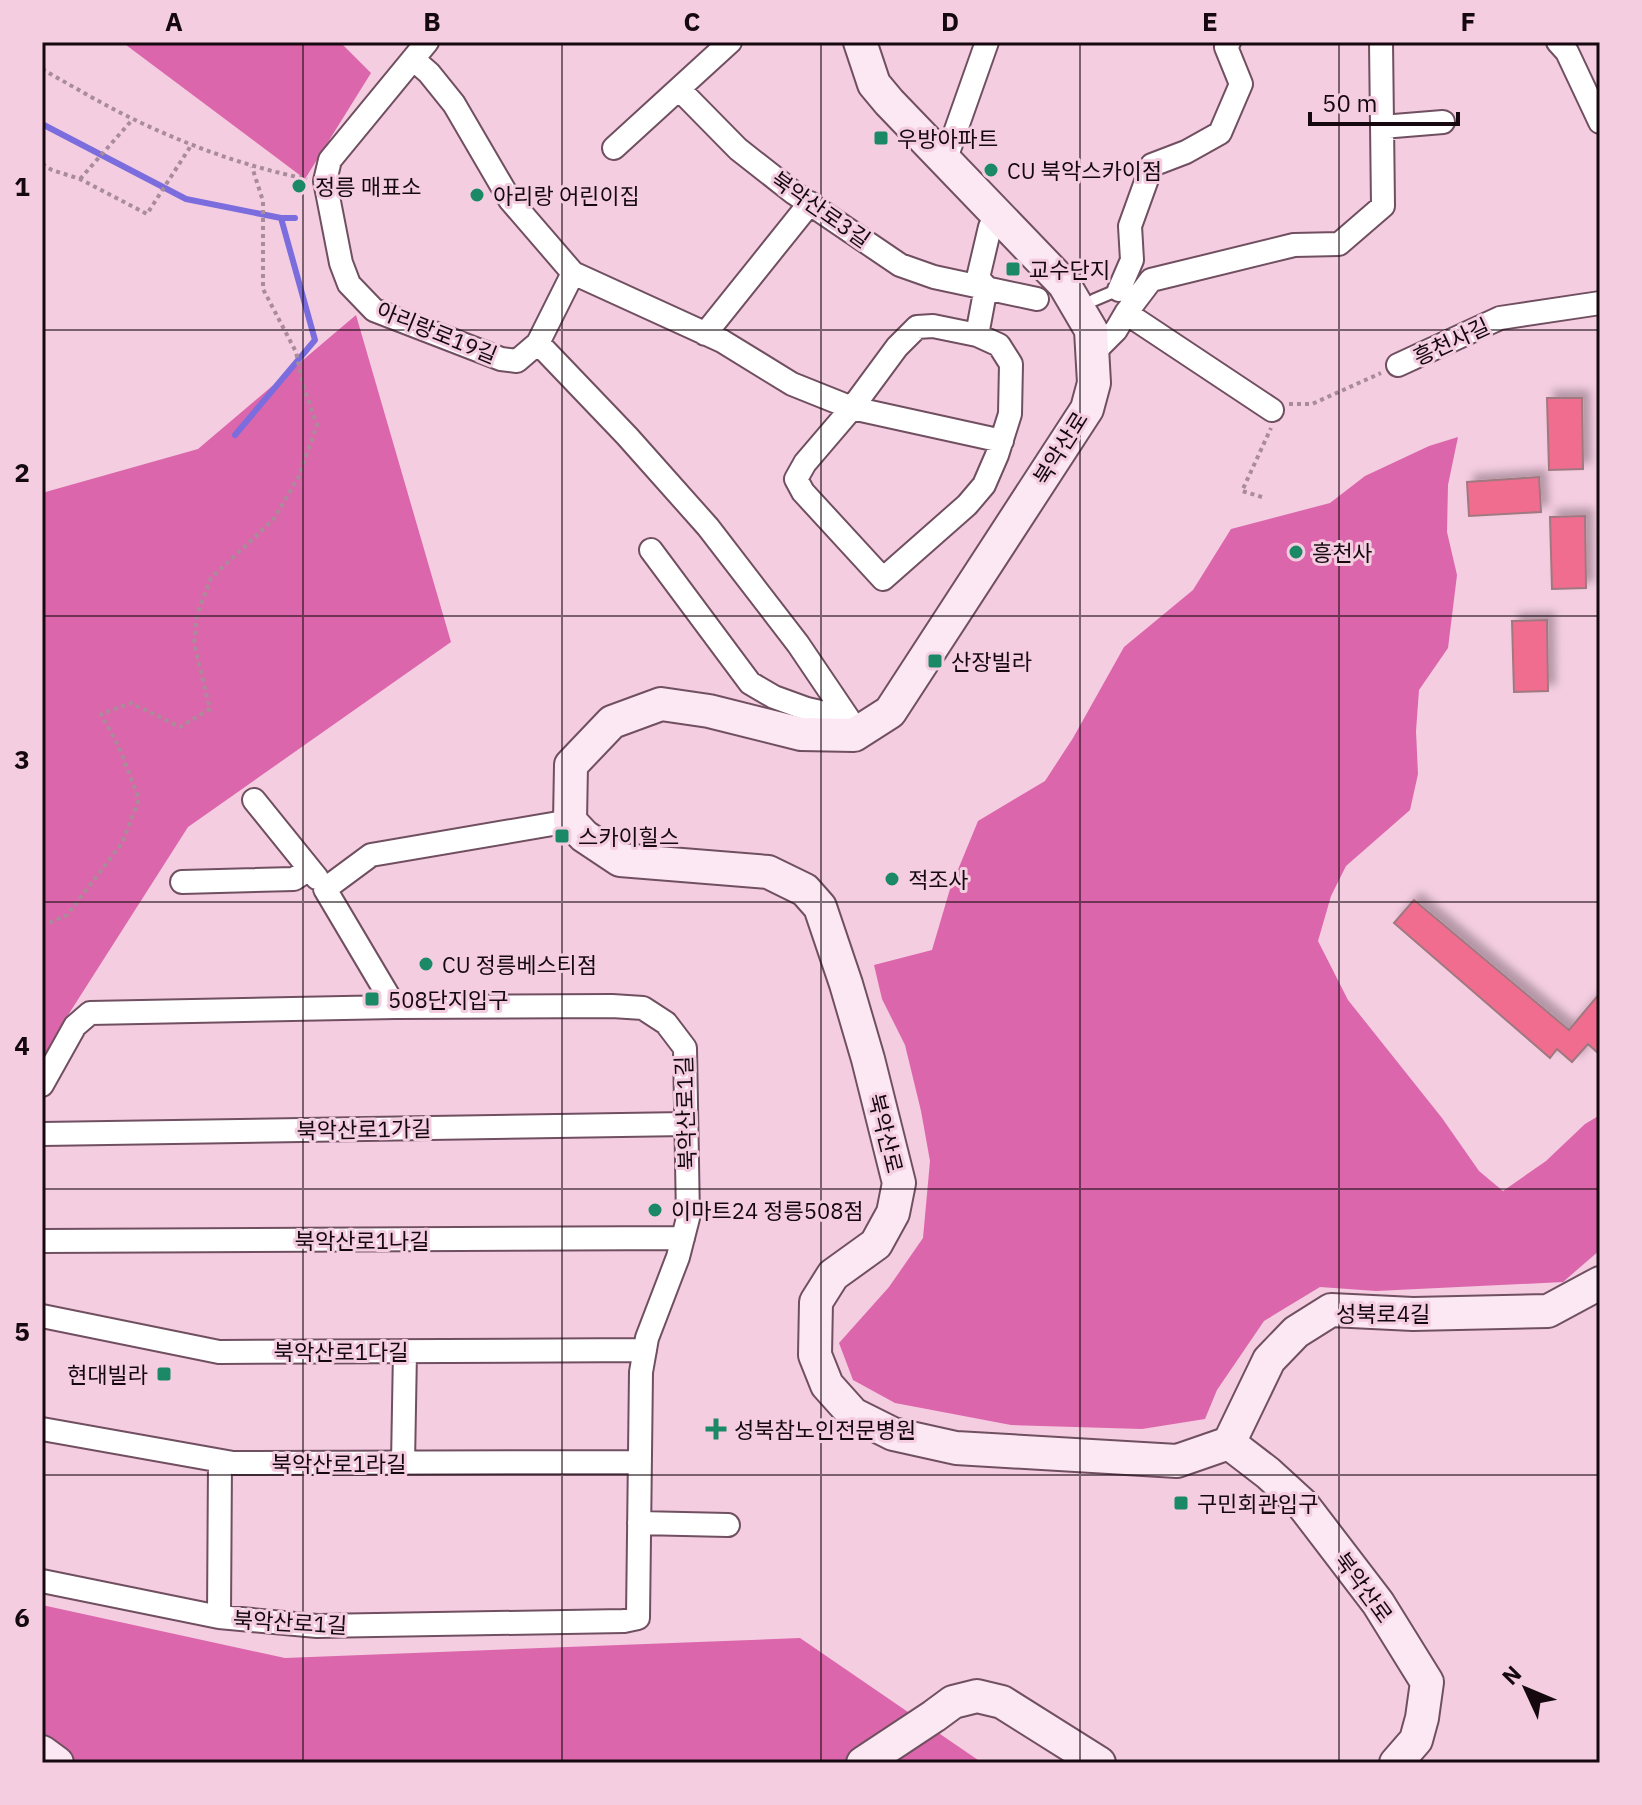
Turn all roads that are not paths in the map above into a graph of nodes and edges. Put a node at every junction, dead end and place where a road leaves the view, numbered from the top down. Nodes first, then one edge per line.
1 (730, 42) edge
2 (860, 42) edge
3 (987, 42) edge
4 (1229, 42) edge
5 (1381, 42) edge
6 (1558, 42) edge
7 (420, 51) edge
8 (679, 89) junction
9 (1443, 122) dead end
10 (1600, 122) edge
11 (1382, 127) junction
12 (614, 148) dead end
13 (945, 161) junction
14 (810, 203) junction
15 (999, 217) junction
16 (573, 273) junction
17 (1151, 280) junction
18 (986, 287) junction
19 (1119, 290) junction
20 (1043, 299) dead end
21 (1094, 300) dead end
22 (1600, 303) edge
23 (1126, 313) junction
24 (705, 334) junction
25 (977, 335) junction
26 (538, 343) junction
27 (1092, 354) junction
28 (1398, 365) road end
29 (852, 408) junction
30 (1277, 411) road end
31 (1002, 441) junction
32 (651, 550) dead end
33 (849, 723) junction
34 (254, 800) dead end
35 (570, 821) junction
36 (309, 869) junction
37 (182, 882) dead end
38 (325, 889) junction
39 (395, 1007) junction
40 (42, 1085) edge
41 (686, 1124) junction
42 (42, 1134) edge
43 (683, 1238) junction
44 (42, 1241) edge
45 (1600, 1283) edge
46 (42, 1316) edge
47 (645, 1350) junction
48 (405, 1351) junction
49 (42, 1429) edge
50 (1229, 1443) junction
51 (220, 1461) junction
52 (640, 1462) junction
53 (403, 1463) junction
54 (639, 1523) junction
55 (728, 1525) dead end
56 (42, 1581) edge
57 (219, 1617) junction
58 (42, 1752) edge
59 (1397, 1762) edge
60 (57, 1763) edge
61 (863, 1763) edge
62 (1099, 1763) edge

1 - 8 street
2 - 13 street, 북악산로
3 - 13 street
4 - 19 street
5 - 11 street
6 - 10 street
7 - 16 street
7 - 26 street, 아리랑로19길
8 - 12 street
8 - 14 street, 북악산로3길
9 - 11 street
11 - 17 street
13 - 15 street, 북악산로
14 - 18 street, 북악산로3길
14 - 24 street
15 - 18 street
15 - 27 street, 북악산로
16 - 24 street
16 - 26 street
17 - 19 lane
17 - 23 street
18 - 20 street, 북악산로3길
18 - 25 street
19 - 21 lane
22 - 28 street, 흥천사길
23 - 27 street
23 - 30 street
24 - 29 street
25 - 29 street
25 - 31 street
26 - 33 street
27 - 33 street, 북악산로
29 - 31 street
29 - 31 street
32 - 33 street
33 - 35 street
34 - 36 street
35 - 38 street
35 - 50 street, 북악산로
36 - 37 street
36 - 38 street
38 - 39 street
39 - 40 street, 북악산로1길
39 - 41 street, 북악산로1길
41 - 42 street, 북악산로1가길
41 - 43 street, 북악산로1길
43 - 44 street, 북악산로1나길
43 - 47 street, 북악산로1길
45 - 50 street, 성북로4길
46 - 48 street, 북악산로1다길
47 - 48 street, 북악산로1다길
47 - 52 street, 북악산로1길
48 - 53 street
49 - 51 street, 북악산로1라길
50 - 59 street, 북악산로
51 - 53 street, 북악산로1라길
51 - 57 street
52 - 53 street, 북악산로1라길
52 - 54 street, 북악산로1길
54 - 55 street
54 - 57 street, 북악산로1길
56 - 57 street, 북악산로1길
58 - 60 street
61 - 62 street

